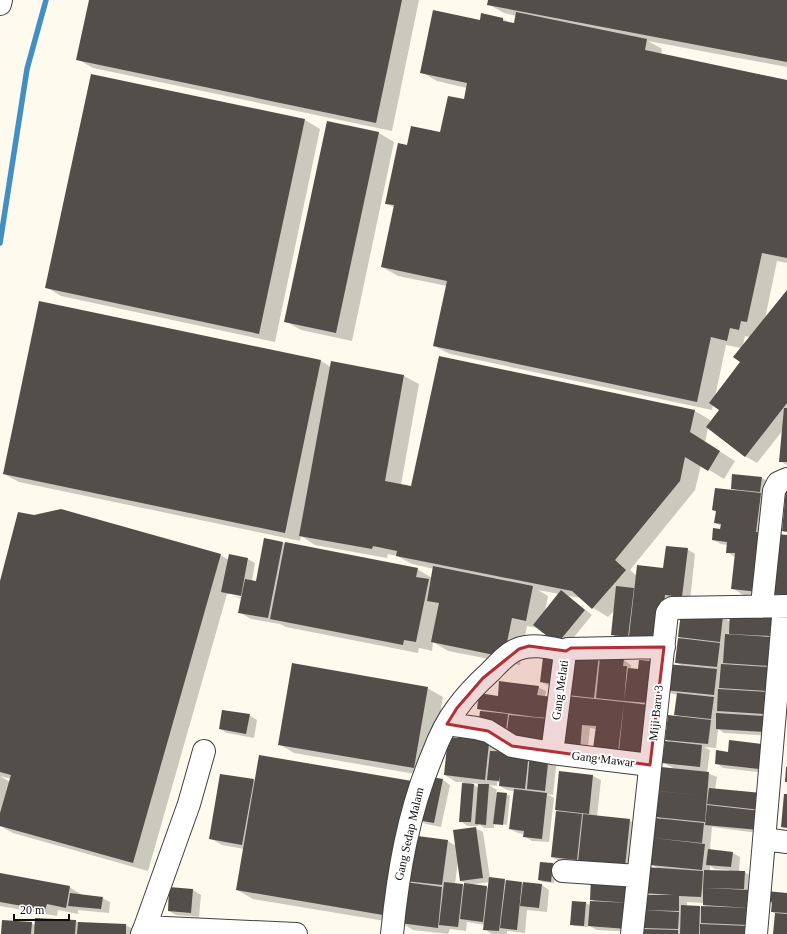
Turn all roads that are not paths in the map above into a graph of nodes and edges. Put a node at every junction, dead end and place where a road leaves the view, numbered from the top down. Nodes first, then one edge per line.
1 (1, 0) edge
2 (0, 4) edge
3 (787, 479) edge
4 (762, 605) junction
5 (785, 606) edge
6 (664, 647) junction
7 (566, 651) junction
8 (447, 724) junction
9 (204, 751) dead end
10 (554, 753) junction
11 (650, 765) junction
12 (764, 839) junction
13 (787, 842) edge
14 (563, 871) dead end
15 (638, 876) junction
16 (144, 931) edge
17 (296, 934) edge
18 (392, 934) edge
19 (632, 934) edge
20 (756, 934) edge

1 - 2 street
3 - 4 street
4 - 5 street, Miji Baru 3
4 - 6 street, Miji Baru 3
5 - 12 street
6 - 7 street, Gang Melati
6 - 11 street, Miji Baru 3
7 - 8 street, Gang Sedap Malam
7 - 10 street, Gang Melati
8 - 10 street, Gang Mawar
8 - 18 street, Gang Sedap Malam
9 - 16 street
10 - 11 street, Gang Mawar
11 - 15 street, Miji Baru 3
12 - 13 street
12 - 20 street
14 - 15 street
15 - 19 street, Miji Baru 3
16 - 17 street

